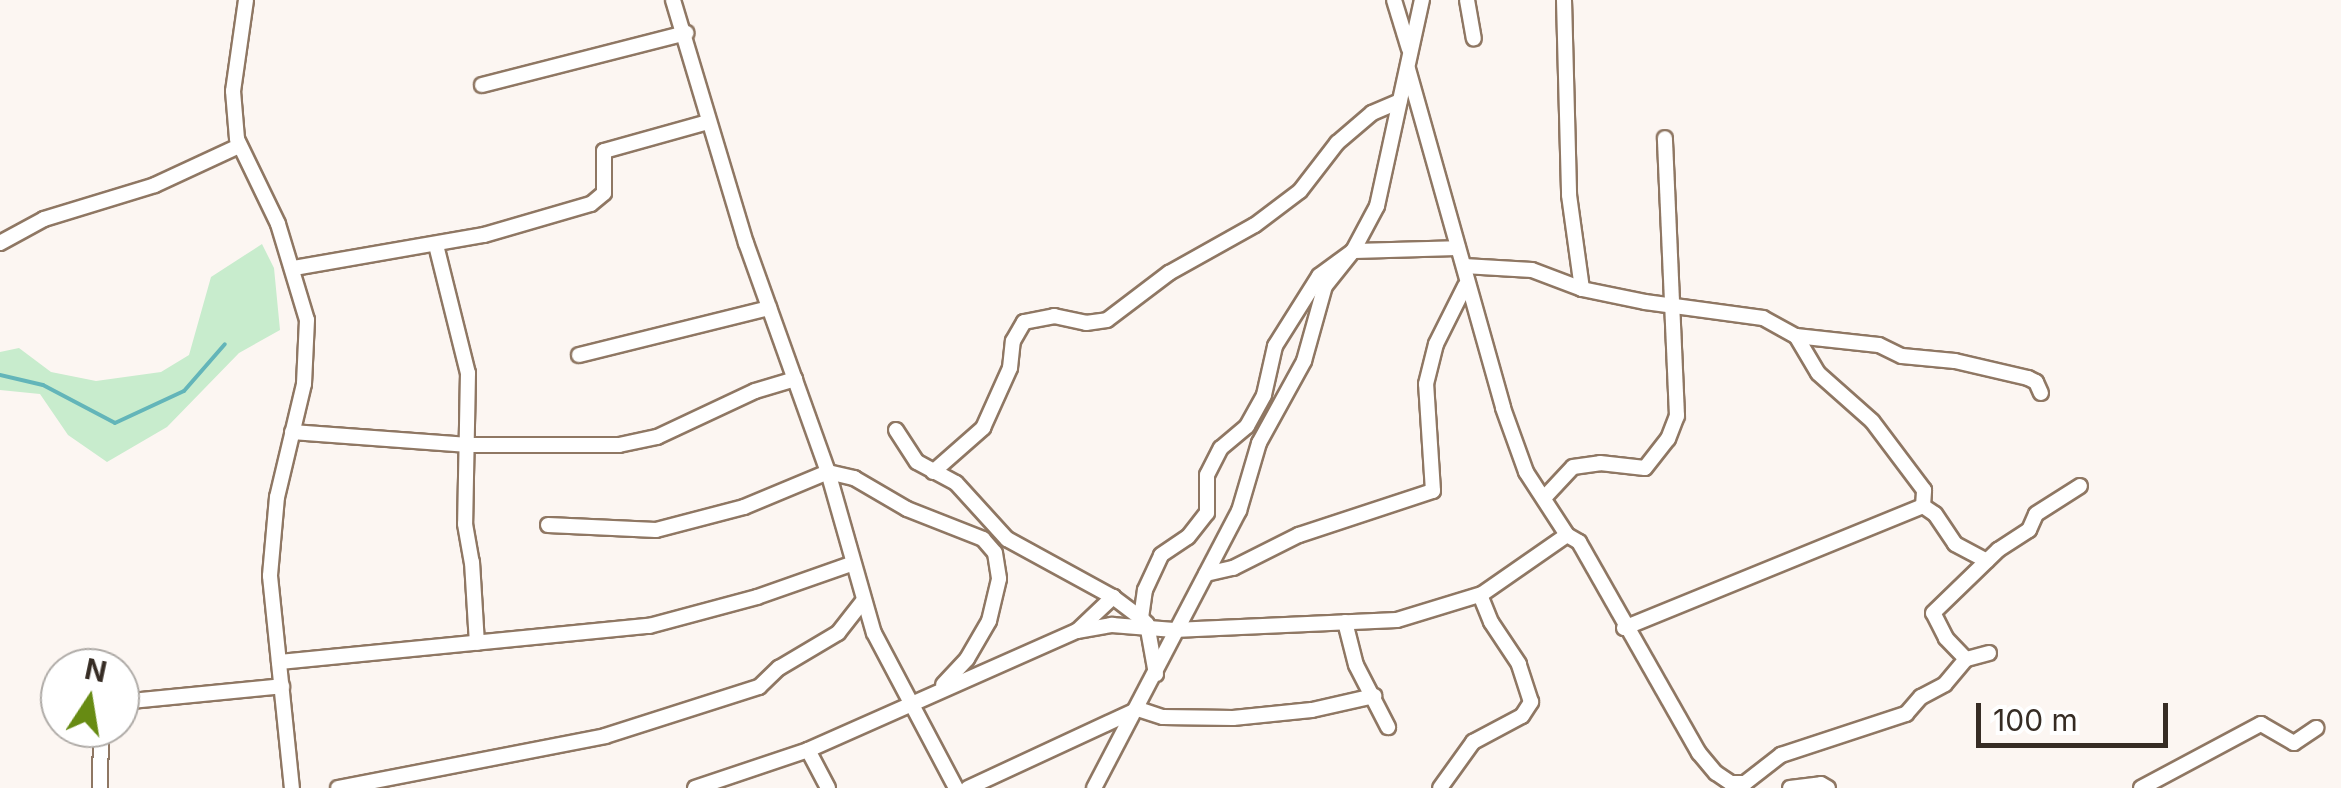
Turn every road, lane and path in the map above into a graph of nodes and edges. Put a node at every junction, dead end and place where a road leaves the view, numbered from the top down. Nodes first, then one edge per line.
1 (246, 0) edge
2 (673, 0) edge
3 (1394, 0) edge
4 (1422, 0) edge
5 (1467, 0) edge
6 (1564, 0) edge
7 (686, 33) junction
8 (1474, 38) dead end
9 (1410, 50) junction
10 (1408, 69) junction
11 (482, 85) dead end
12 (1400, 101) junction
13 (708, 122) junction
14 (1665, 138) dead end
15 (239, 146) junction
16 (0, 243) edge
17 (436, 245) junction
18 (1458, 248) junction
19 (1353, 251) junction
20 (294, 268) junction
21 (1465, 274) junction
22 (1582, 289) junction
23 (1674, 306) junction
24 (769, 308) junction
25 (1796, 336) junction
26 (579, 354) dead end
27 (794, 379) junction
28 (2041, 394) dead end
29 (896, 430) dead end
30 (292, 432) junction
31 (469, 445) junction
32 (828, 472) junction
33 (933, 472) junction
34 (2080, 486) dead end
35 (1544, 498) junction
36 (1923, 506) junction
37 (1554, 514) junction
38 (548, 526) dead end
39 (1568, 536) junction
40 (1551, 546) junction
41 (1987, 561) junction
42 (851, 564) junction
43 (1206, 574) junction
44 (1480, 595) junction
45 (1113, 597) junction
46 (862, 601) junction
47 (1144, 621) junction
48 (1345, 622) junction
49 (1624, 628) junction
50 (1174, 630) junction
51 (1077, 631) junction
52 (477, 643) junction
53 (1990, 654) dead end
54 (1966, 659) junction
55 (279, 662) junction
56 (1156, 674) junction
57 (282, 686) junction
58 (934, 694) junction
59 (1374, 696) junction
60 (140, 700) edge
61 (910, 704) junction
62 (1138, 709) junction
63 (1388, 727) dead end
64 (2316, 728) dead end
65 (100, 748) edge
66 (808, 750) junction
67 (1098, 785) edge
68 (1733, 785) edge
69 (100, 788) edge
70 (292, 788) edge
71 (338, 788) edge
72 (696, 788) edge
73 (828, 788) edge
74 (956, 788) edge
75 (968, 788) edge
76 (1440, 788) edge
77 (1790, 788) edge
78 (1828, 788) edge
79 (2141, 788) edge

1 - 15 street
2 - 7 street
3 - 9 street
4 - 9 street
5 - 8 street
6 - 22 street
7 - 11 street
7 - 13 street
9 - 10 street
10 - 12 street
10 - 18 street
12 - 19 street
12 - 33 street
13 - 17 street
13 - 24 street
14 - 23 street
15 - 16 street
15 - 20 street
17 - 20 street
17 - 31 street
18 - 19 street
18 - 21 street
19 - 43 street
19 - 47 street
20 - 30 street
21 - 22 street
21 - 35 street
21 - 43 street
22 - 23 street
23 - 25 street
23 - 35 street
24 - 26 street
24 - 27 street
25 - 28 street
25 - 36 street
27 - 31 street
27 - 32 street
29 - 33 street
30 - 31 street
30 - 55 street
31 - 52 street
32 - 38 street
32 - 42 street
32 - 58 street
33 - 45 street
34 - 41 street
35 - 37 street
36 - 41 street
36 - 49 street
37 - 39 street
37 - 40 street
39 - 40 street
39 - 49 street
40 - 44 street
41 - 54 street
42 - 46 street
42 - 52 street
43 - 50 street
44 - 48 street
44 - 76 street
45 - 47 street
45 - 51 street
46 - 61 street
46 - 71 street
47 - 50 street
47 - 51 street
47 - 56 street
48 - 50 street
48 - 59 street
49 - 68 street
50 - 56 street
51 - 58 street
52 - 55 street
53 - 54 street
54 - 68 street
55 - 57 street
56 - 62 street
57 - 60 street
57 - 70 street
58 - 61 street
59 - 62 street
59 - 63 street
61 - 66 street
61 - 74 street
62 - 67 street
62 - 75 street
64 - 79 street
65 - 69 street
66 - 72 street
66 - 73 street
77 - 78 street

